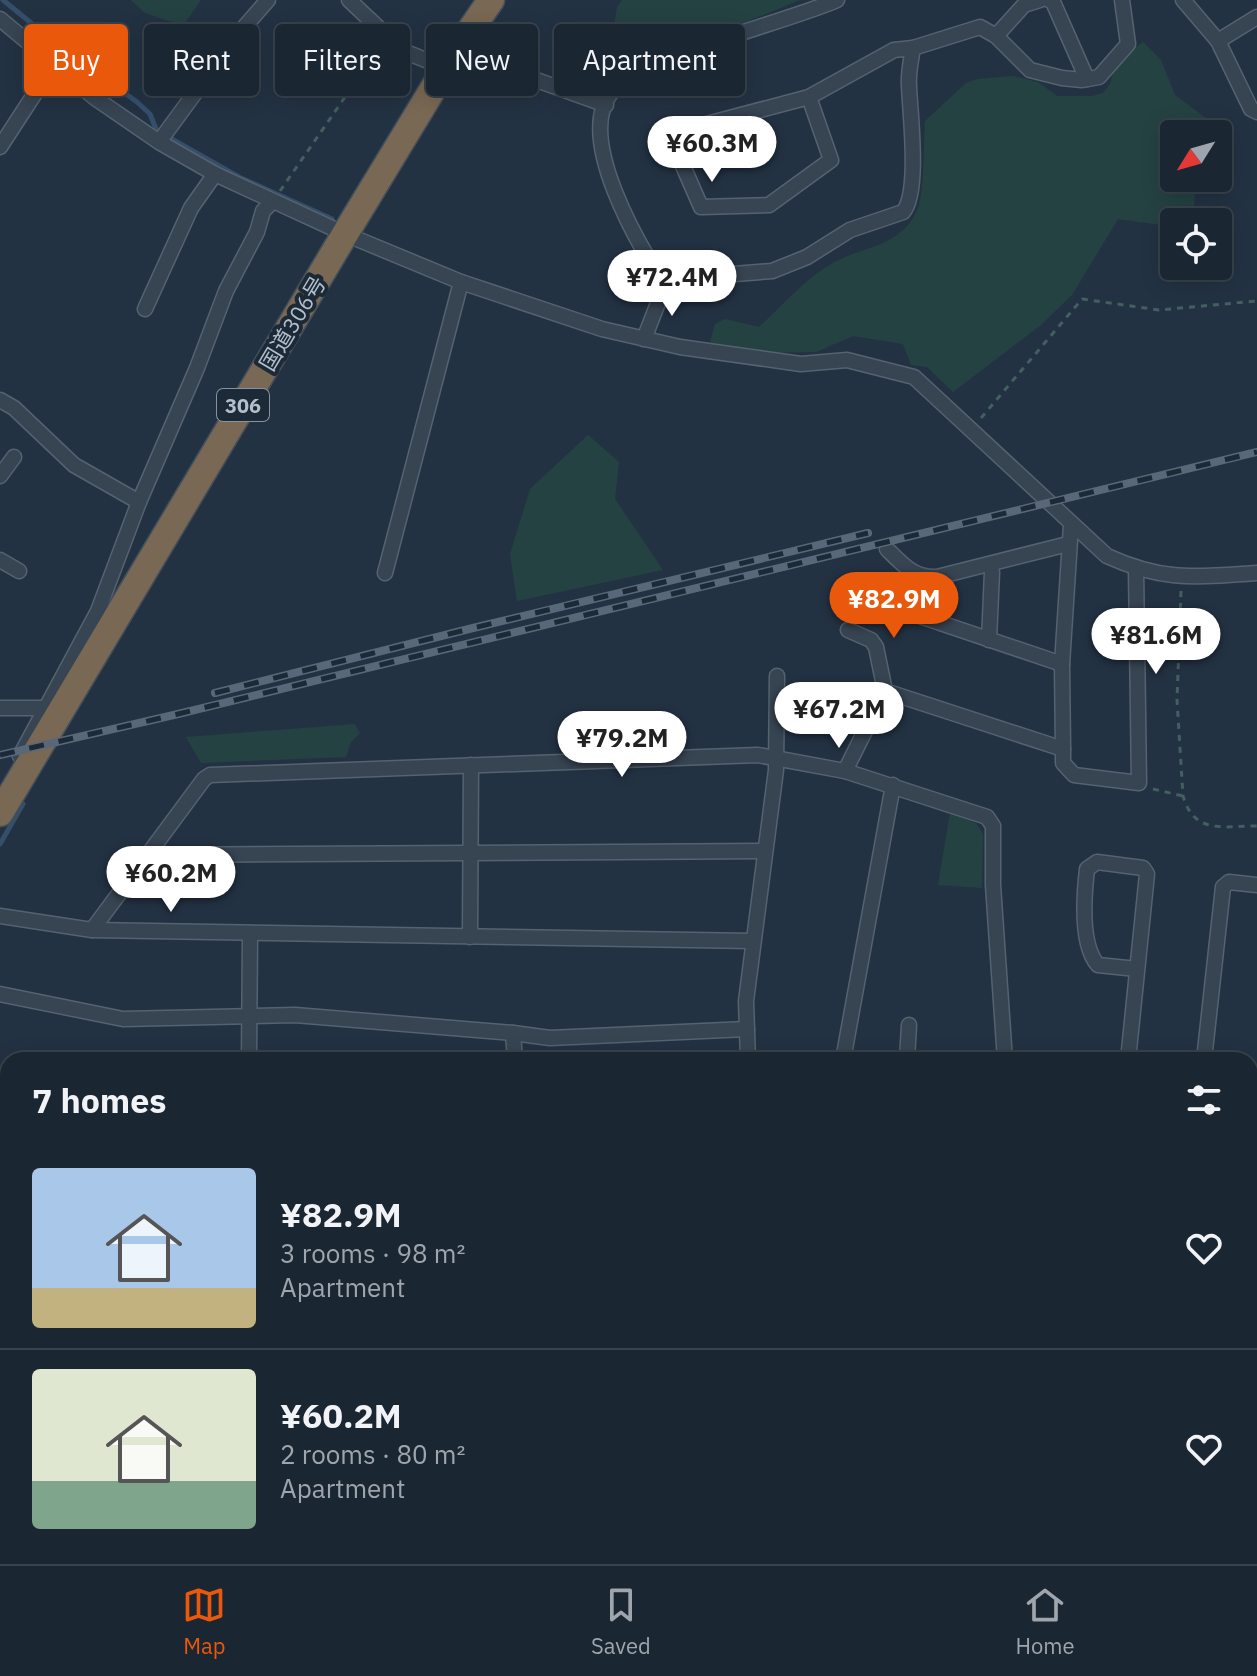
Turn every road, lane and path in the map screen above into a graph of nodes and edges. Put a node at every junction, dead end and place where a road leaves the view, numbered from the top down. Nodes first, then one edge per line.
1 (268, 0) edge
2 (349, 0) edge
3 (491, 0) edge
4 (837, 0) edge
5 (1040, 0) edge
6 (1049, 0) edge
7 (1122, 0) edge
8 (1183, 0) edge
9 (1257, 17) edge
10 (0, 19) edge
11 (375, 24) edge
12 (475, 24) edge
13 (996, 36) junction
14 (24, 39) edge
15 (1218, 41) junction
16 (913, 48) junction
17 (1087, 79) junction
18 (538, 85) edge
19 (33, 96) edge
20 (93, 96) edge
21 (346, 96) edge
22 (429, 96) edge
23 (809, 97) junction
24 (606, 105) junction
25 (1257, 112) edge
26 (162, 137) junction
27 (0, 147) edge
28 (215, 174) junction
29 (276, 196) junction
30 (345, 234) junction
31 (461, 282) junction
32 (665, 285) junction
33 (1257, 301) edge
34 (145, 309) dead end
35 (644, 339) junction
36 (0, 400) edge
37 (972, 429) junction
38 (14, 457) dead end
39 (0, 476) edge
40 (139, 502) junction
41 (1071, 525) junction
42 (1068, 544) junction
43 (887, 549) dead end
44 (0, 560) edge
45 (1136, 569) junction
46 (19, 571) dead end
47 (992, 572) dead end
48 (385, 573) dead end
49 (1257, 573) edge
50 (1180, 578) junction
51 (896, 608) dead end
52 (848, 630) dead end
53 (989, 640) junction
54 (1062, 664) junction
55 (777, 676) dead end
56 (885, 691) junction
57 (0, 708) edge
58 (45, 708) junction
59 (1063, 749) junction
60 (775, 757) junction
61 (471, 765) junction
62 (845, 771) junction
63 (1139, 783) junction
64 (893, 785) junction
65 (0, 793) edge
66 (1183, 796) junction
67 (0, 813) edge
68 (1257, 826) edge
69 (765, 851) junction
70 (471, 853) junction
71 (147, 855) junction
72 (1257, 885) edge
73 (1, 919) edge
74 (92, 930) junction
75 (250, 935) junction
76 (470, 937) junction
77 (753, 941) junction
78 (1137, 969) junction
79 (0, 994) edge
80 (249, 1015) junction
81 (909, 1025) dead end
82 (747, 1029) junction
83 (513, 1033) junction
84 (249, 1052) edge
85 (514, 1052) edge
86 (748, 1052) edge
87 (844, 1052) edge
88 (907, 1052) edge
89 (1004, 1052) edge
90 (1129, 1052) edge
91 (1205, 1052) edge

1 - 26 street
2 - 11 street
3 - 12 highway, 国道306号 / 306
4 - 24 street
5 - 13 street
6 - 17 street
7 - 17 street
8 - 15 street
9 - 15 street
10 - 14 street
13 - 16 street
13 - 17 street
15 - 25 street
16 - 23 street
16 - 32 street
18 - 24 street
19 - 27 street
20 - 26 street
21 - 29 path
22 - 30 highway, 国道306号 / 306
23 - 23 street
24 - 32 street
26 - 28 street
28 - 29 street
28 - 34 street
29 - 30 street
29 - 40 street
30 - 31 street
30 - 67 highway, 国道306号 / 306
31 - 35 street
31 - 48 street
32 - 35 street
33 - 37 path
35 - 37 street
36 - 40 street
37 - 41 street
38 - 39 street
40 - 58 street
41 - 42 street
41 - 45 street
42 - 43 street
42 - 54 street
44 - 46 street
45 - 50 street
45 - 63 street
47 - 53 street
49 - 50 street
50 - 66 path
51 - 53 street
52 - 56 street
53 - 54 street
54 - 59 street
55 - 60 street
56 - 59 street
56 - 62 street
57 - 58 street
58 - 65 street
59 - 63 street
60 - 61 street
60 - 62 street
60 - 69 street
61 - 70 street
61 - 71 street
62 - 64 street
63 - 66 path
64 - 87 street
64 - 89 street
66 - 68 path
69 - 70 street
69 - 77 street
70 - 71 street
70 - 76 street
71 - 74 street
72 - 91 street
73 - 74 street
74 - 75 street
75 - 76 street
75 - 80 street
76 - 77 street
77 - 82 street
78 - 78 street
78 - 90 street
79 - 80 street
80 - 83 street
80 - 84 street
81 - 88 street
82 - 83 street
82 - 86 street
83 - 85 street

